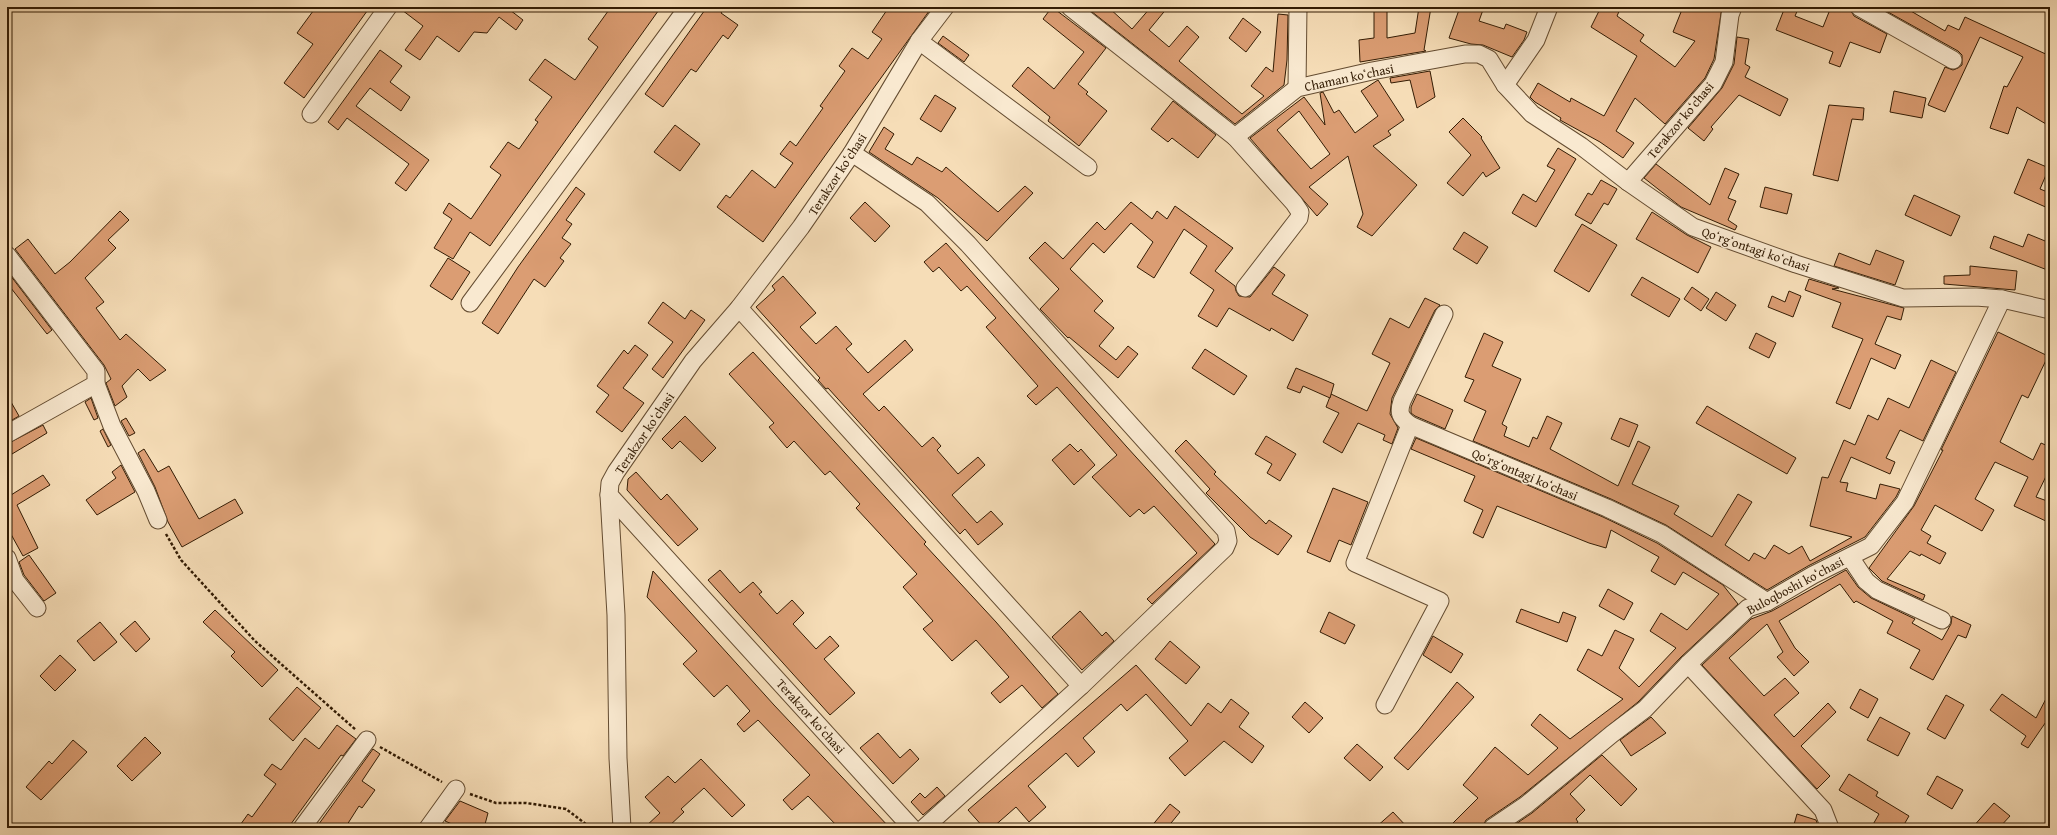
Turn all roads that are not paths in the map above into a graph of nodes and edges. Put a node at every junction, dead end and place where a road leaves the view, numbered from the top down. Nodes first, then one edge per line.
1 (388, 7) edge
2 (688, 7) edge
3 (945, 7) edge
4 (1070, 7) edge
5 (1298, 7) edge
6 (1549, 7) edge
7 (1733, 7) edge
8 (1859, 7) edge
9 (919, 41) junction
10 (1953, 60) dead end
11 (1506, 85) junction
12 (1297, 88) junction
13 (311, 114) dead end
14 (1235, 137) junction
15 (852, 153) junction
16 (1088, 167) dead end
17 (1628, 182) junction
18 (7, 255) edge
19 (1245, 288) dead end
20 (2002, 299) junction
21 (470, 303) dead end
22 (739, 308) junction
23 (2050, 310) edge
24 (1444, 314) dead end
25 (96, 384) junction
26 (1410, 425) junction
27 (7, 434) edge
28 (609, 495) junction
29 (158, 520) road end
30 (1850, 557) junction
31 (7, 558) edge
32 (1767, 602) junction
33 (36, 608) dead end
34 (1942, 620) dead end
35 (1688, 664) junction
36 (1081, 686) junction
37 (1385, 705) dead end
38 (367, 740) road end
39 (456, 789) road end
40 (302, 828) edge
41 (428, 828) edge
42 (622, 828) edge
43 (912, 828) edge
44 (924, 828) edge
45 (1492, 828) edge
46 (1830, 828) edge

1 - 13 street
2 - 21 street
3 - 9 street, Terakzor koʻchasi
4 - 14 street
5 - 12 street
6 - 11 street
7 - 17 street, Terakzor koʻchasi
8 - 10 street
9 - 15 street, Terakzor koʻchasi
9 - 16 street
11 - 12 street, Chaman koʻchasi
11 - 17 street, Qoʻrgʻontagi koʻchasi
12 - 14 street, Chaman koʻchasi
14 - 19 street
15 - 22 street, Terakzor koʻchasi
15 - 36 street
17 - 20 street, Qoʻrgʻontagi koʻchasi
18 - 25 street
20 - 23 street, Qoʻrgʻontagi koʻchasi
20 - 30 street, Buloqboshi koʻchasi
22 - 28 street, Terakzor koʻchasi
22 - 36 street
24 - 26 street
25 - 27 street
25 - 29 street
26 - 32 street, Qoʻrgʻontagi koʻchasi
26 - 37 street
28 - 42 street
28 - 43 street, Terakzor koʻchasi
30 - 32 street, Buloqboshi koʻchasi
30 - 34 street
31 - 33 street
32 - 35 street, Buloqboshi koʻchasi
35 - 45 street, Buloqboshi koʻchasi
35 - 46 street
36 - 44 street
38 - 40 street
39 - 41 street

